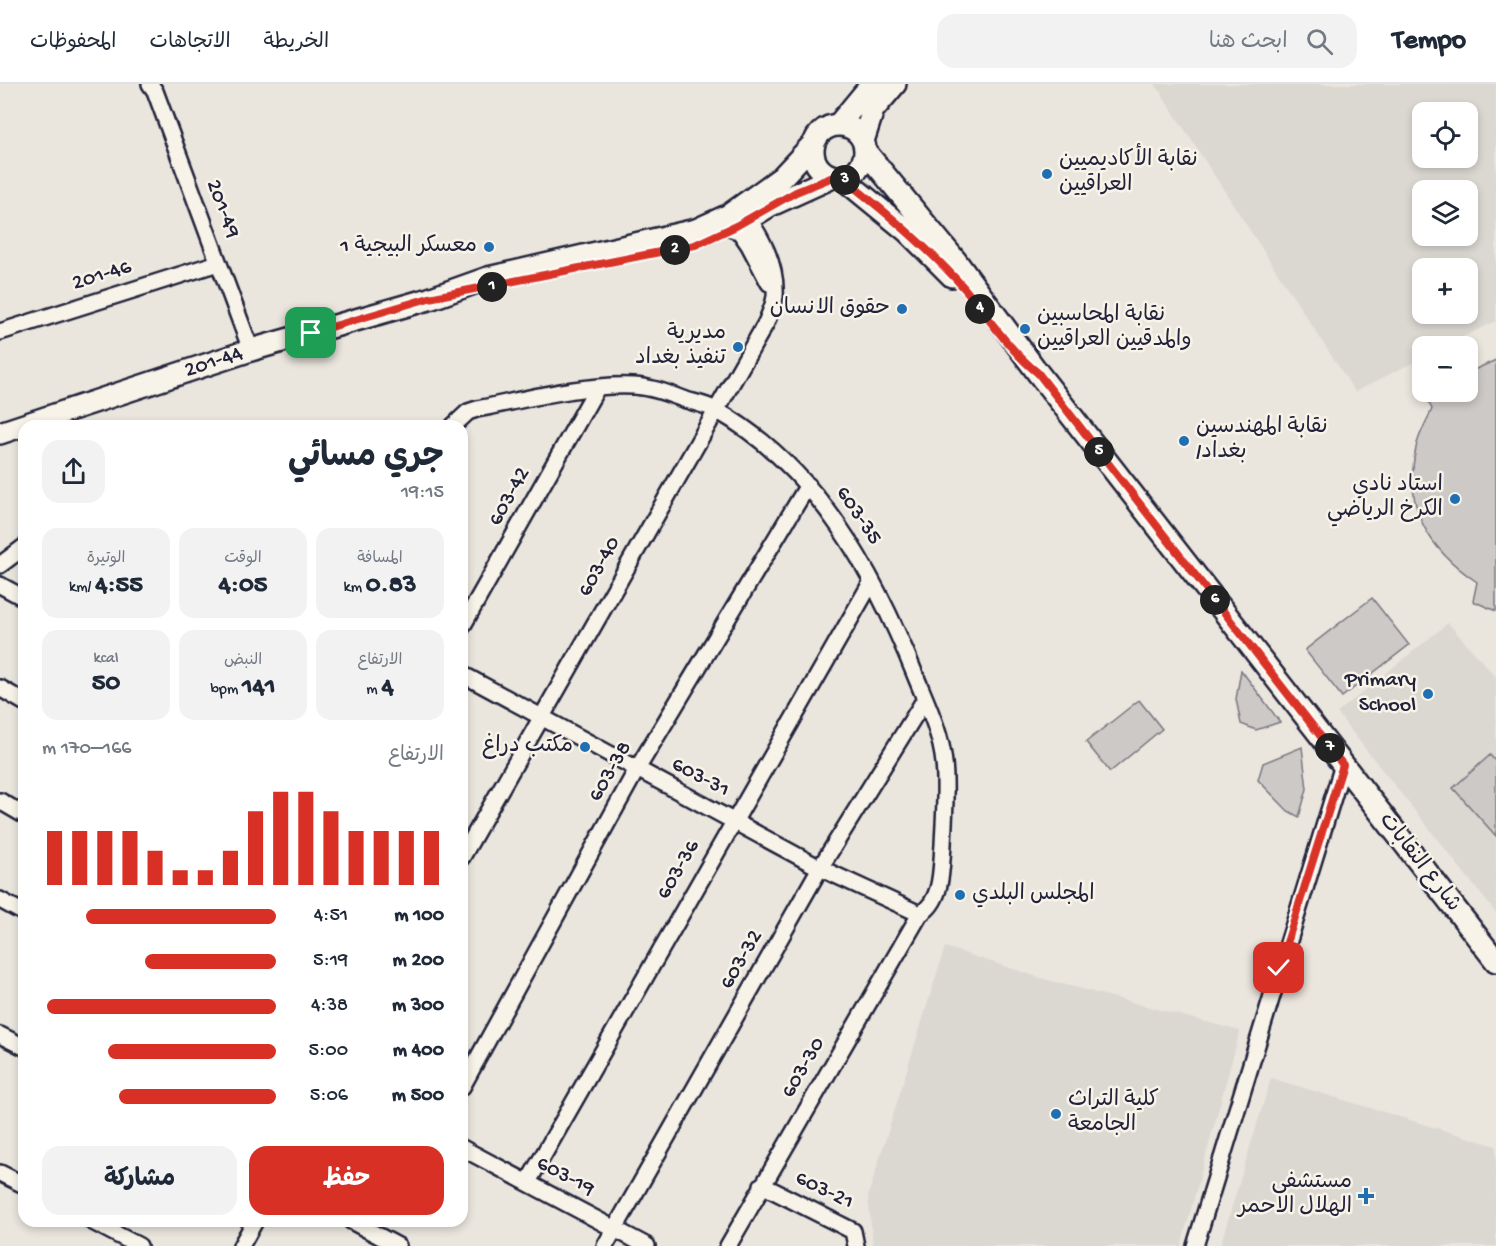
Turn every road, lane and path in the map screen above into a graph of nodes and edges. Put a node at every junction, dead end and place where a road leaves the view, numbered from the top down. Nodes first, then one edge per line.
1 (150, 84) edge
2 (872, 84) edge
3 (895, 84) edge
4 (839, 124) junction
5 (813, 144) junction
6 (864, 146) junction
7 (837, 177) junction
8 (739, 217) junction
9 (218, 263) junction
10 (0, 332) edge
11 (251, 350) junction
12 (1038, 373) junction
13 (597, 388) junction
14 (715, 410) junction
15 (39, 420) edge
16 (459, 420) edge
17 (18, 427) edge
18 (0, 433) edge
19 (808, 485) junction
20 (18, 552) edge
21 (0, 565) edge
22 (872, 581) junction
23 (0, 585) edge
24 (18, 595) edge
25 (468, 616) edge
26 (468, 677) edge
27 (0, 688) edge
28 (18, 698) edge
29 (925, 699) junction
30 (541, 717) junction
31 (1343, 765) junction
32 (637, 769) junction
33 (0, 801) edge
34 (18, 811) edge
35 (733, 821) junction
36 (468, 846) edge
37 (820, 868) junction
38 (0, 900) edge
39 (18, 910) edge
40 (920, 914) junction
41 (1496, 939) edge
42 (1496, 962) edge
43 (0, 1035) edge
44 (18, 1044) edge
45 (468, 1076) edge
46 (468, 1151) edge
47 (0, 1173) edge
48 (18, 1182) edge
49 (528, 1182) junction
50 (762, 1185) junction
51 (103, 1227) edge
52 (252, 1227) edge
53 (362, 1227) edge
54 (614, 1229) junction
55 (139, 1246) edge
56 (241, 1246) edge
57 (398, 1246) edge
58 (605, 1246) edge
59 (647, 1246) edge
60 (728, 1246) edge
61 (856, 1246) edge
62 (1195, 1246) edge

1 - 9 street, 201-49
2 - 4 street
3 - 6 street
4 - 5 street
4 - 6 street
5 - 7 street
5 - 8 street, 201-44
6 - 7 street
6 - 12 street, شارع النقابات
7 - 8 street, 201-44
7 - 12 street, شارع النقابات
8 - 11 street, 201-44
8 - 14 street, 603-40
9 - 10 street, 201-46
9 - 11 street, 201-49
11 - 15 street, 201-44
12 - 31 street, شارع النقابات
13 - 14 street, 603-35
13 - 16 street, 603-35
13 - 25 street, 603-42
14 - 19 street, 603-35
14 - 30 street, 603-40
17 - 18 street, 201-44
19 - 22 street, 603-35
19 - 32 street, 603-38
20 - 21 street
22 - 29 street, 603-35
22 - 35 street, 603-36
23 - 24 street
26 - 30 street, 603-31
27 - 28 street
29 - 37 street, 603-32
29 - 40 street, 603-35
30 - 32 street, 603-31
30 - 36 street, 603-40
31 - 41 street, شارع النقابات
31 - 42 street, شارع النقابات
31 - 62 street
32 - 35 street, 603-31
32 - 45 street, 603-38
33 - 34 street
35 - 37 street, 603-31
35 - 49 street, 603-36
37 - 40 street, 603-31
37 - 54 street, 603-32
38 - 39 street
40 - 50 street, 603-30
43 - 44 street
46 - 49 street, 603-19
47 - 48 street
49 - 54 street, 603-19
50 - 60 street, 603-30
50 - 61 street, 603-21
51 - 55 street
52 - 56 street
53 - 57 street
54 - 58 street, 603-32
54 - 59 street, 603-19

